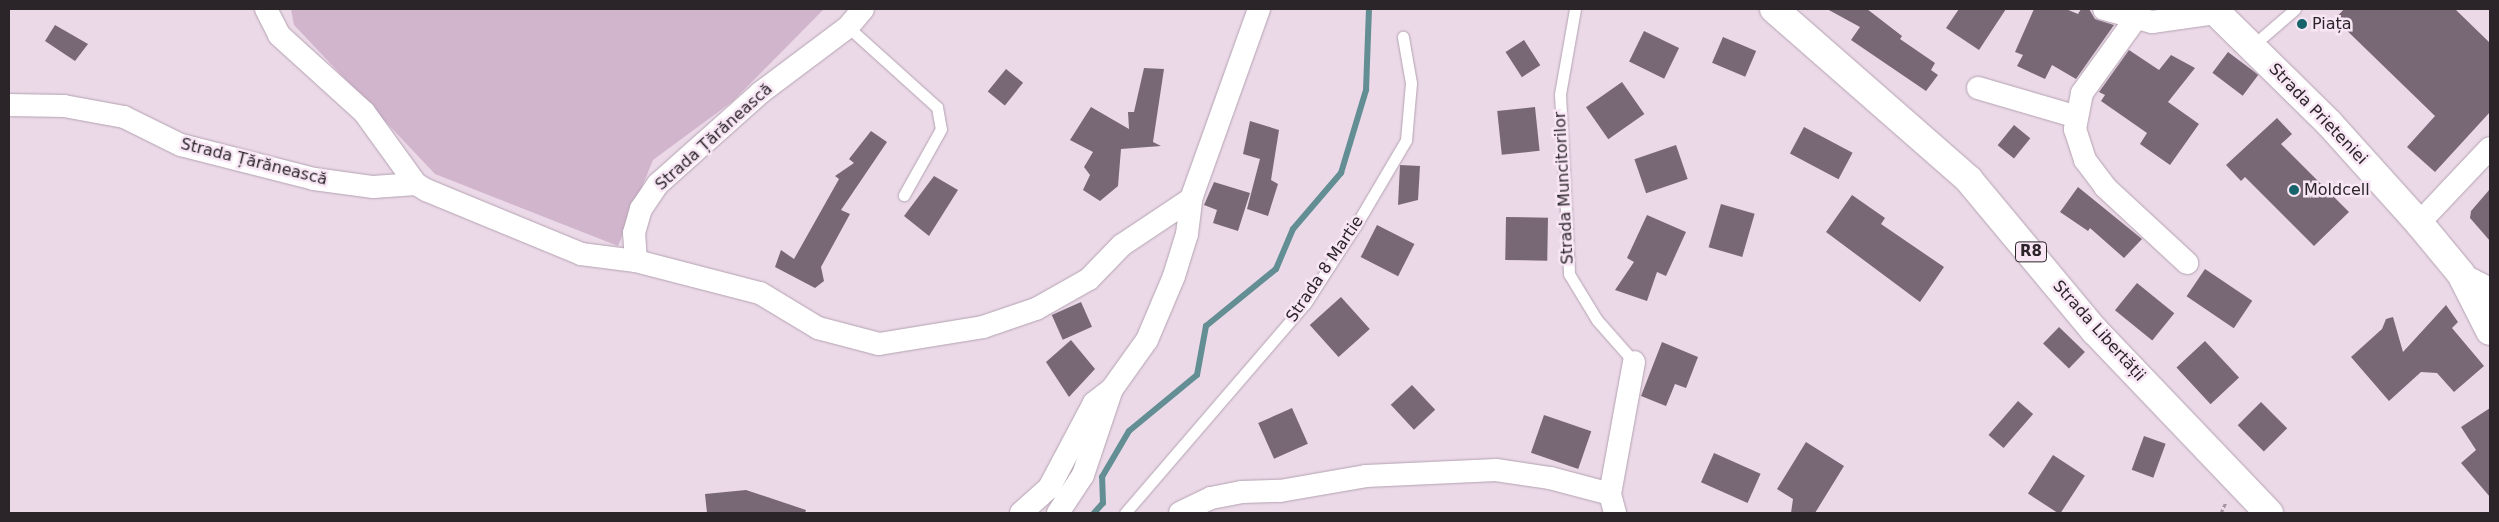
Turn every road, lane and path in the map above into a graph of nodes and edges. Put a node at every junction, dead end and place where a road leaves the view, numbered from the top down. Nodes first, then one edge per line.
1 (266, 9) edge
2 (863, 9) edge
3 (1259, 9) edge
4 (1575, 9) edge
5 (1774, 9) edge
6 (2104, 9) edge
7 (2295, 9) edge
8 (2215, 11) edge
9 (2134, 21) junction
10 (848, 27) junction
11 (1403, 36) dead end
12 (2251, 47) junction
13 (1978, 88) dead end
14 (9, 105) edge
15 (2074, 116) junction
16 (2490, 148) edge
17 (416, 184) junction
18 (904, 195) dead end
19 (1192, 199) junction
20 (2419, 223) junction
21 (636, 261) junction
22 (2187, 263) dead end
23 (2461, 274) junction
24 (2490, 289) edge
25 (2490, 332) edge
26 (1634, 362) joint
27 (1112, 389) junction
28 (1612, 504) edge
29 (1021, 513) edge
30 (1058, 513) edge
31 (1125, 513) edge
32 (1180, 513) edge
33 (2269, 513) edge

1 - 17 street
2 - 10 street, Strada Țărănească
3 - 19 street
4 - 26 lane, Strada Muncitorilor
5 - 33 main road, Strada Libertății / R8
6 - 9 street
7 - 12 lane
8 - 9 street
8 - 12 main road, Strada Prieteniei
9 - 15 street
10 - 18 lane
10 - 21 street, Strada Țărănească
11 - 31 lane, Strada 8 Martie
12 - 20 main road, Strada Prieteniei
13 - 15 street
14 - 17 street, Strada Țărănească
15 - 22 street
16 - 20 street
17 - 21 street, Strada Țărănească
19 - 21 street
19 - 27 street
20 - 23 main road, Strada Prieteniei
23 - 24 street, Strada Prieteniei
23 - 25 main road
26 - 28 street, Strada Muncitorilor
27 - 29 street
27 - 30 street
28 - 32 street, Strada Muncitorilor

